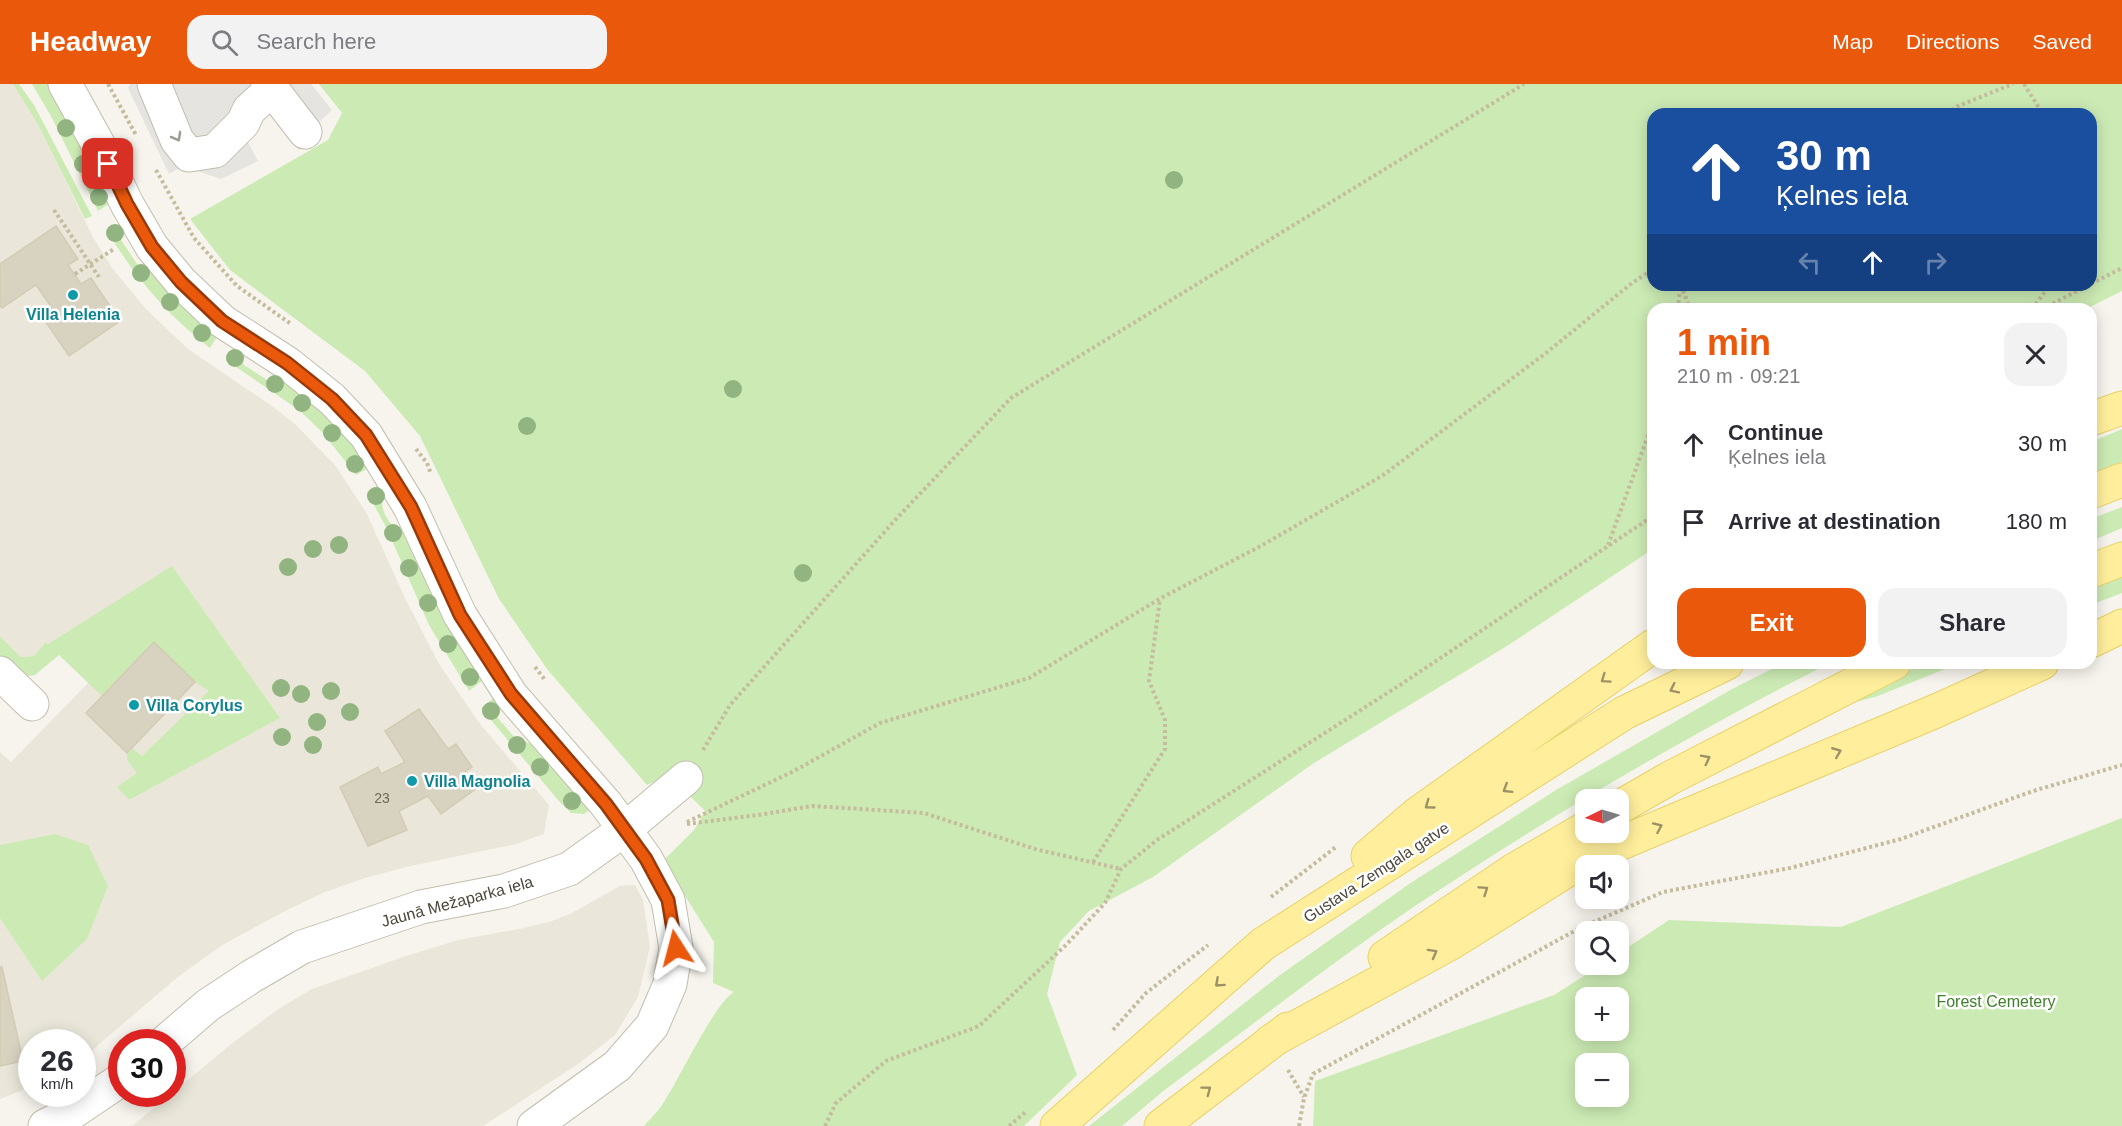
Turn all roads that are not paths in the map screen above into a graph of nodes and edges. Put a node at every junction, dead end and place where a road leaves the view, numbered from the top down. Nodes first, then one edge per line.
1 (65, 84) edge
2 (154, 84) edge
3 (263, 94) edge
4 (305, 132) dead end
5 (2122, 408) edge
6 (2097, 417) edge
7 (2122, 480) edge
8 (2097, 490) edge
9 (2122, 558) edge
10 (2097, 568) edge
11 (2122, 626) edge
12 (2097, 638) edge
13 (1647, 650) edge
14 (1715, 669) edge
15 (1882, 669) edge
16 (2029, 669) edge
17 (0, 673) edge
18 (32, 704) dead end
19 (686, 778) road end
20 (1629, 802) edge
21 (625, 829) junction
22 (1575, 834) edge
23 (1263, 944) junction
24 (180, 1029) edge
25 (1271, 1041) junction
26 (108, 1089) edge
27 (45, 1126) edge
28 (534, 1126) edge
29 (1057, 1126) edge
30 (1161, 1126) edge

1 - 21 street
2 -> 3 street
3 - 4 street
5 - 6 main road
7 - 8 main road
9 - 10 main road
11 - 12 main road
13 -> 23 main road
14 -> 23 main road, Gustava Zemgala gatve
20 -> 15 main road
25 -> 16 main road
17 - 18 street
19 - 21 street, Jaunā Mežaparka iela
21 - 24 street, Jaunā Mežaparka iela
21 - 28 street
25 -> 22 main road
23 -> 29 main road, Gustava Zemgala gatve
30 -> 25 main road
26 - 27 street

